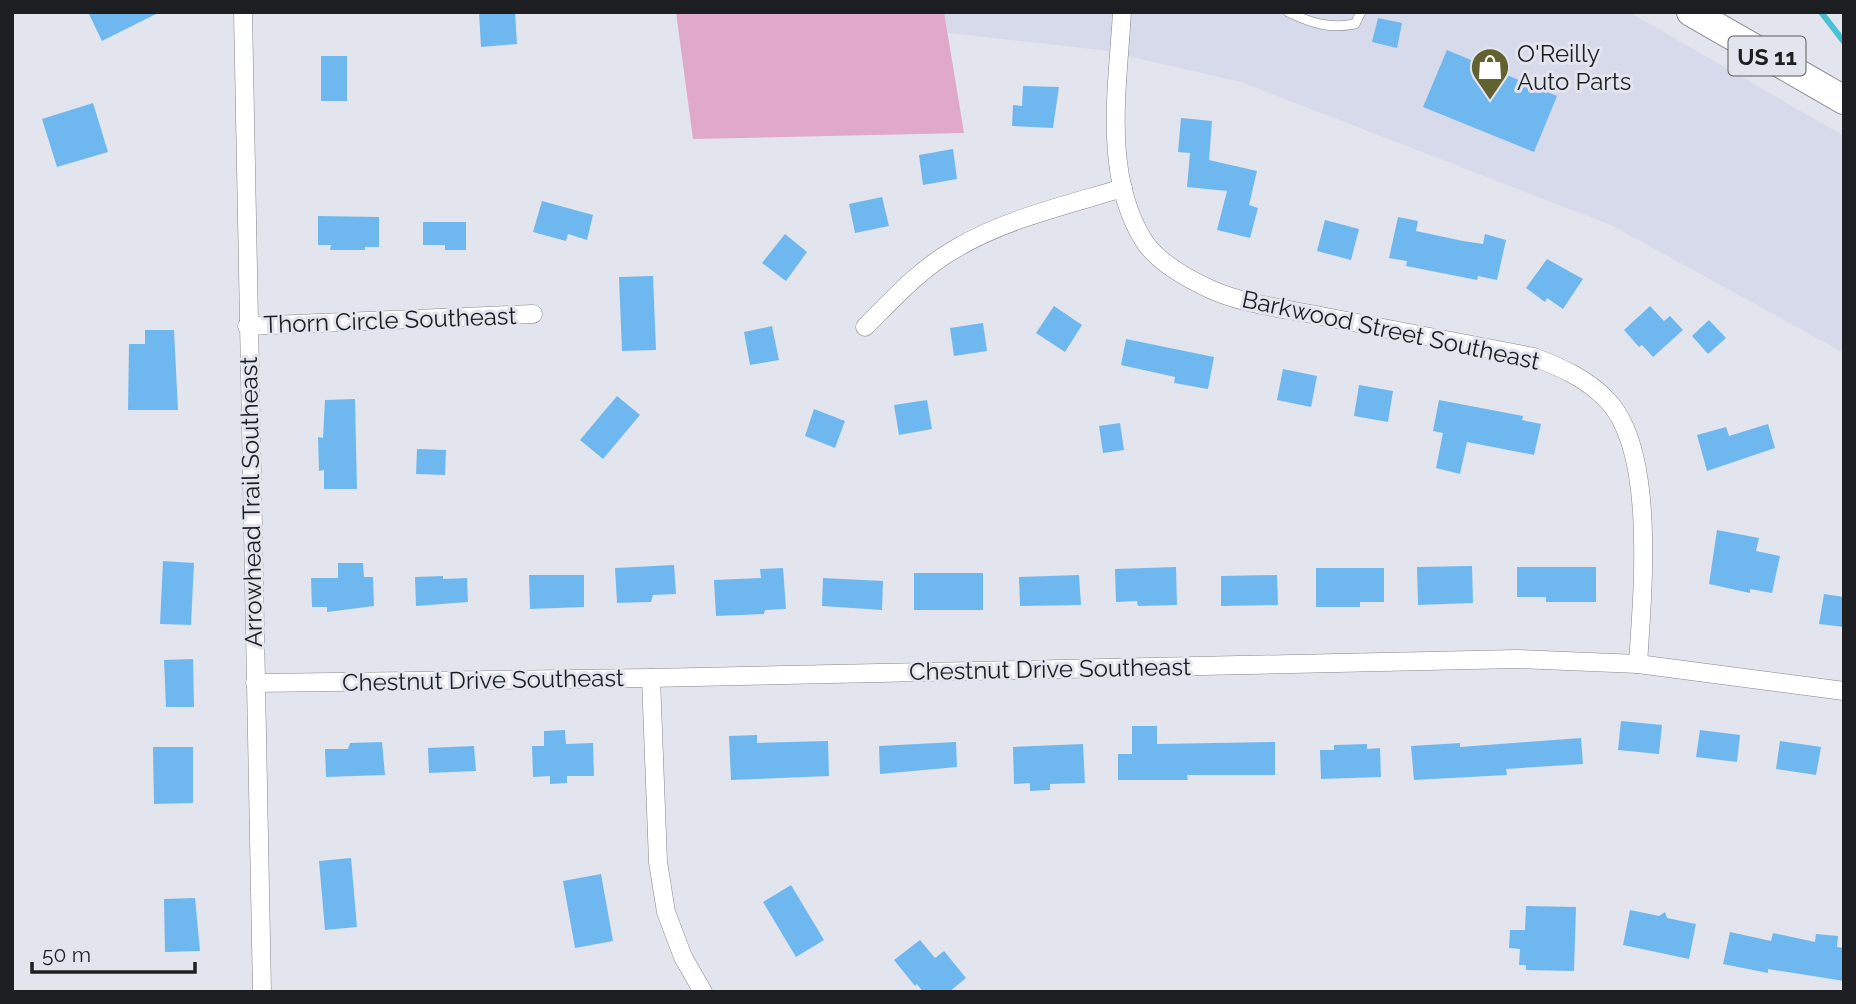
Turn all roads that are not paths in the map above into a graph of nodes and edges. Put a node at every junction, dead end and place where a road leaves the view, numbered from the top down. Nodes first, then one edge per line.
1 (243, 12) edge
2 (1122, 12) edge
3 (1288, 12) edge
4 (1361, 12) edge
5 (1691, 12) edge
6 (1844, 100) edge
7 (1123, 188) junction
8 (533, 314) dead end
9 (247, 326) junction
10 (864, 327) dead end
11 (1638, 664) junction
12 (651, 678) junction
13 (255, 682) junction
14 (1844, 691) edge
15 (262, 992) edge
16 (703, 992) edge

1 - 9 street, Arrowhead Trail Southeast
2 - 7 street, Barkwood Street Southeast
3 - 4 lane
5 - 6 main road, US 11
7 - 10 street
7 - 11 street, Barkwood Street Southeast
8 - 9 street, Thorn Circle Southeast
9 - 13 street, Arrowhead Trail Southeast
11 - 12 street, Chestnut Drive Southeast
11 - 14 street, Chestnut Drive Southeast
12 - 13 street, Chestnut Drive Southeast
12 - 16 street
13 - 15 street, Arrowhead Trail Southeast

